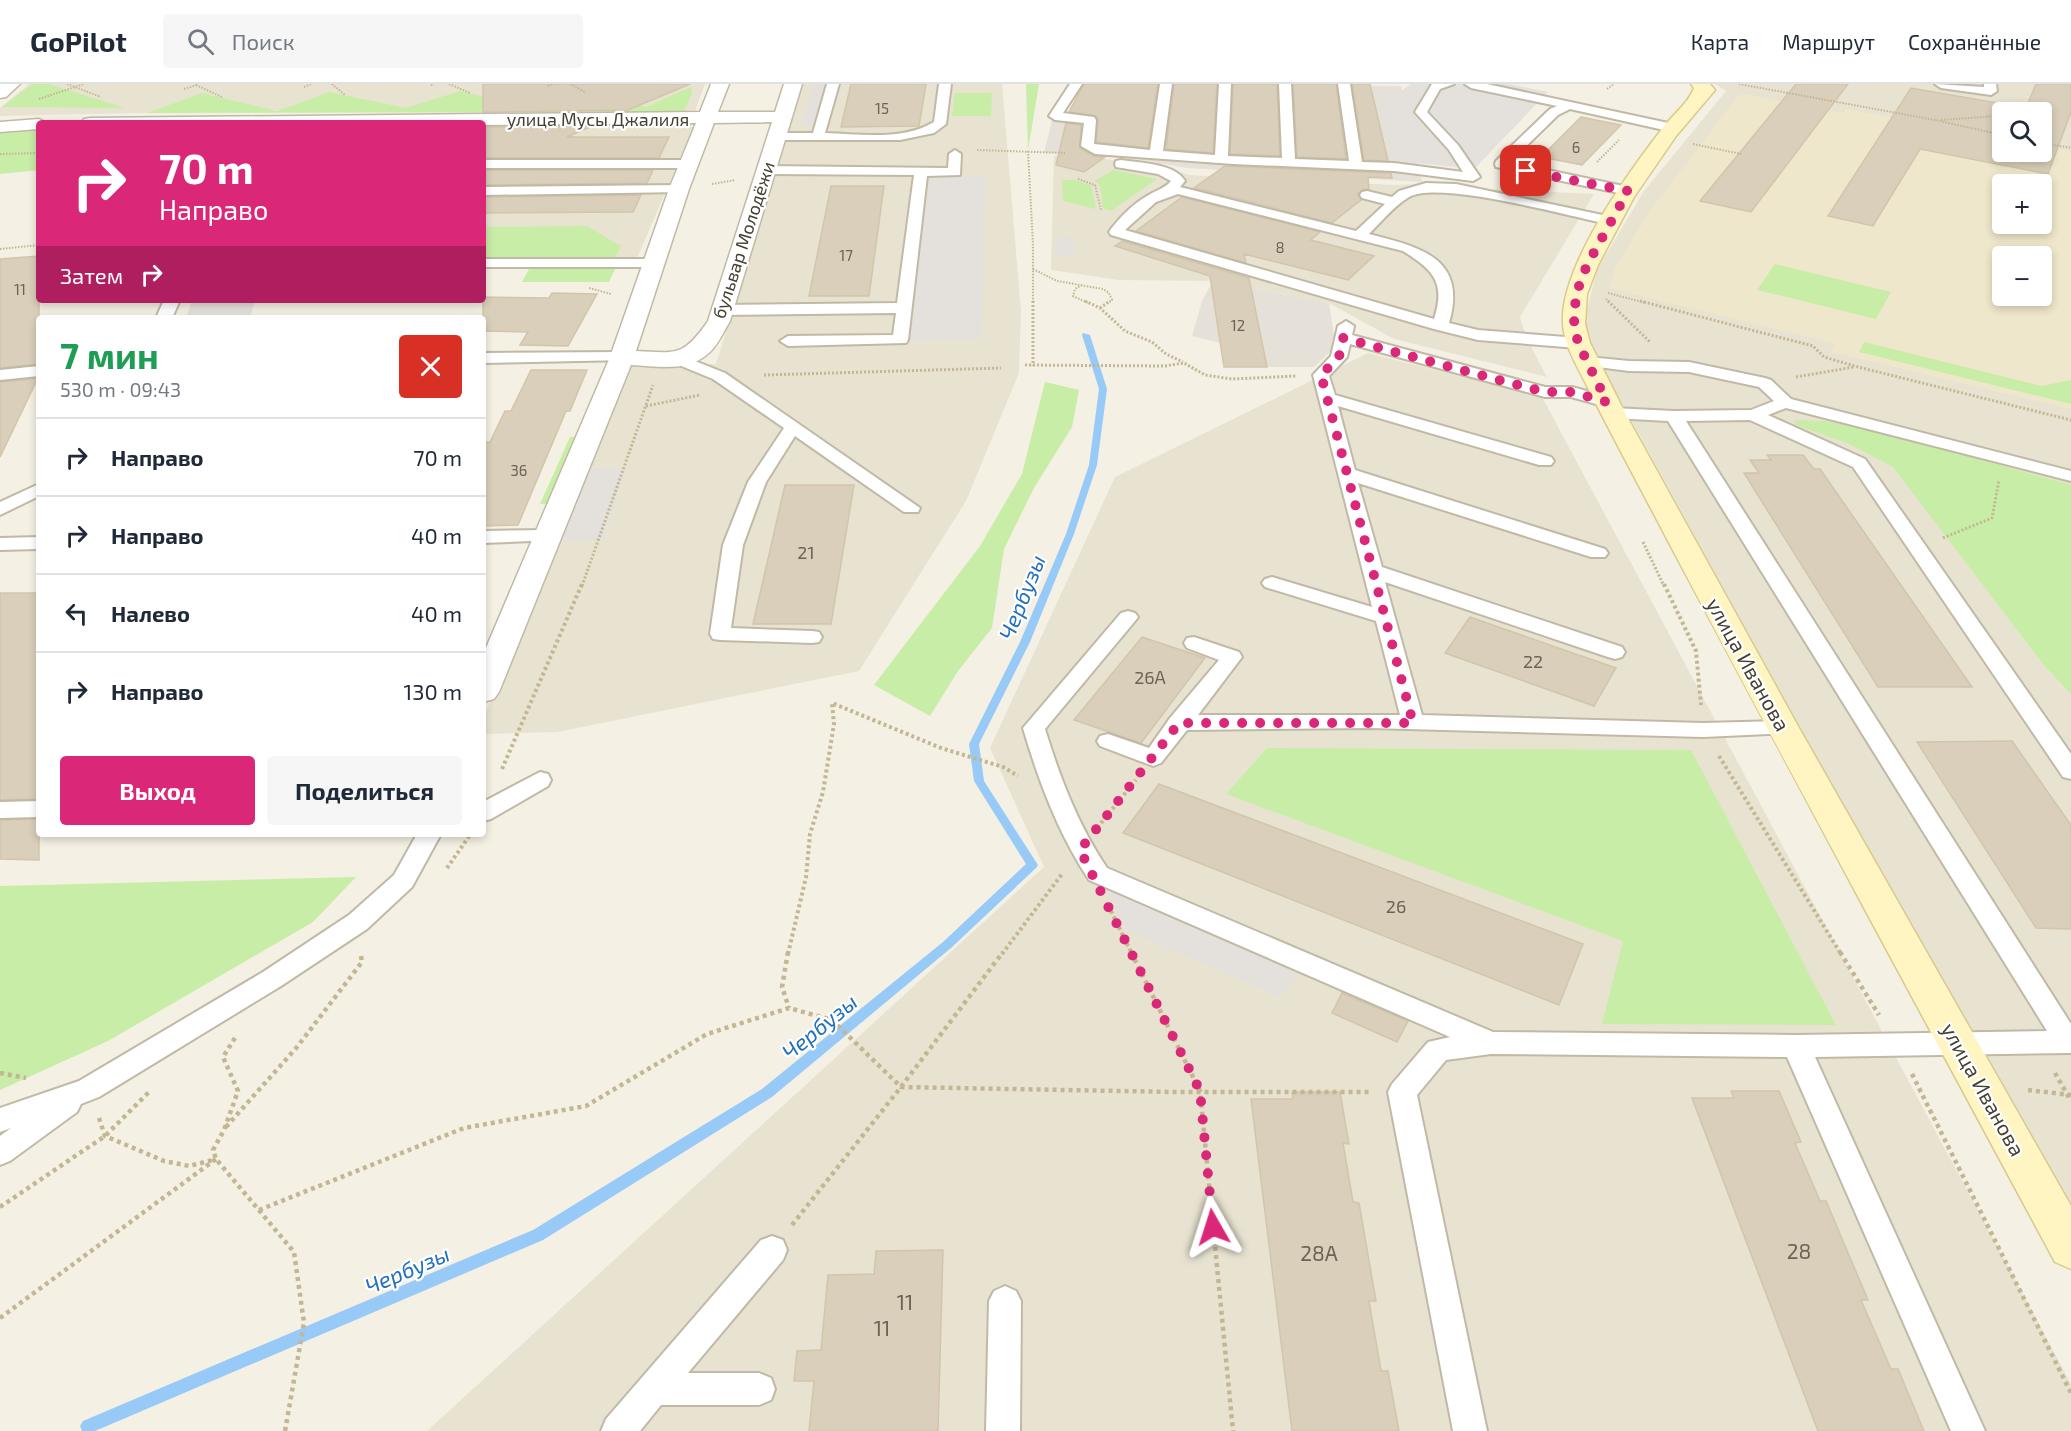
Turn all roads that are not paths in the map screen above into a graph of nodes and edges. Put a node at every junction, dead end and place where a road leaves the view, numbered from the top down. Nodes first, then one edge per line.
1 (11, 84) edge
2 (720, 84) edge
3 (793, 84) edge
4 (833, 84) edge
5 (944, 84) edge
6 (954, 84) edge
7 (1076, 84) edge
8 (1166, 84) edge
9 (1224, 84) edge
10 (1285, 84) edge
11 (1344, 84) edge
12 (1448, 84) edge
13 (1471, 84) edge
14 (1700, 84) edge
15 (1941, 84) edge
16 (1991, 88) edge
17 (0, 93) edge
18 (1570, 105) junction
19 (706, 118) junction
20 (486, 121) edge
21 (36, 124) edge
22 (0, 127) edge
23 (779, 127) junction
24 (1673, 128) junction
25 (818, 137) junction
26 (955, 154) dead end
27 (1156, 154) junction
28 (1221, 159) junction
29 (1098, 160) dead end
30 (1289, 163) junction
31 (486, 164) edge
32 (689, 164) junction
33 (1356, 166) junction
34 (766, 170) junction
35 (921, 172) junction
36 (679, 189) junction
37 (1170, 190) junction
38 (486, 191) edge
39 (1628, 191) junction
40 (1367, 195) dead end
41 (1395, 202) junction
42 (1612, 221) junction
43 (1359, 235) junction
44 (486, 263) edge
45 (653, 263) junction
46 (904, 308) junction
47 (723, 310) junction
48 (1440, 326) junction
49 (788, 341) dead end
50 (1583, 352) junction
51 (622, 357) junction
52 (486, 358) edge
53 (671, 359) junction
54 (36, 371) edge
55 (0, 375) edge
56 (1327, 398) junction
57 (1785, 404) junction
58 (1610, 408) junction
59 (1753, 414) junction
60 (1674, 416) junction
61 (794, 427) junction
62 (1545, 461) dead end
63 (1347, 473) junction
64 (2071, 476) edge
65 (36, 491) edge
66 (911, 508) dead end
67 (0, 509) edge
68 (548, 536) junction
69 (486, 537) edge
70 (36, 543) edge
71 (0, 544) edge
72 (1598, 552) dead end
73 (1372, 571) junction
74 (1272, 583) dead end
75 (1128, 617) dead end
76 (1385, 617) junction
77 (812, 637) dead end
78 (1194, 643) dead end
79 (1615, 652) dead end
80 (486, 685) edge
81 (1179, 723) junction
82 (1413, 723) junction
83 (1784, 728) junction
84 (1108, 741) dead end
85 (2071, 771) edge
86 (540, 780) dead end
87 (36, 809) edge
88 (0, 810) edge
89 (486, 811) edge
90 (427, 837) edge
91 (2070, 1042) edge
92 (1491, 1043) junction
93 (1959, 1043) junction
94 (1796, 1046) junction
95 (89, 1089) junction
96 (0, 1120) edge
97 (0, 1152) edge
98 (2071, 1248) edge
99 (772, 1250) road end
100 (1005, 1301) dead end
101 (654, 1389) junction
102 (759, 1389) dead end
103 (618, 1431) edge
104 (1003, 1431) edge
105 (1470, 1431) edge
106 (1968, 1431) edge

1 - 17 street
2 - 19 street
3 - 23 street, бульвар Молодёжи
4 - 25 lane
5 - 6 lane
5 - 25 lane
7 - 27 lane
8 - 27 lane
9 - 28 lane
10 - 30 lane
11 - 33 lane
12 - 33 lane
13 - 18 lane
14 - 24 street, улица Иванова
15 - 16 lane
18 - 24 lane
18 - 39 lane
19 - 20 street, улица Мусы Джалиля
19 - 23 street, улица Мусы Джалиля
19 - 32 street
21 - 22 street
23 - 25 lane
23 - 34 street, бульвар Молодёжи
24 - 39 street, улица Иванова
26 - 35 lane
27 - 28 lane
28 - 30 lane
29 - 37 lane
30 - 33 lane
31 - 32 lane
32 - 36 street
34 - 35 lane
34 - 47 street, бульвар Молодёжи
35 - 46 lane
36 - 38 lane
36 - 45 street
37 - 43 lane
37 - 48 lane
39 - 42 street, улица Иванова
40 - 41 lane
41 - 42 lane
41 - 43 lane
42 - 50 street, улица Иванова
43 - 48 lane
44 - 45 lane
45 - 51 street
46 - 47 lane
46 - 49 lane
47 - 53 street, бульвар Молодёжи
48 - 50 lane
50 - 57 lane
50 - 58 street, улица Иванова
51 - 52 lane
51 - 53 street
51 - 68 street
53 - 61 lane
54 - 55 lane
56 - 58 lane
56 - 62 lane
56 - 63 lane
57 - 59 lane
57 - 64 lane
58 - 60 lane
58 - 83 street, улица Иванова
59 - 60 lane
59 - 85 lane
60 - 91 lane
61 - 66 lane
61 - 77 lane
63 - 72 lane
63 - 73 lane
65 - 67 lane
68 - 69 lane
68 - 80 street
70 - 71 lane
73 - 76 lane
73 - 79 lane
74 - 76 lane
75 - 92 lane
76 - 82 lane
78 - 81 lane
81 - 82 lane
81 - 84 lane
82 - 83 lane
83 - 93 street, улица Иванова
86 - 89 lane
87 - 88 lane
90 - 95 lane
91 - 93 lane
92 - 94 lane
92 - 105 lane
93 - 94 lane
93 - 98 street, улица Иванова
94 - 106 lane
95 - 96 lane
95 - 97 lane
99 - 101 lane
100 - 104 lane
101 - 102 lane
101 - 103 lane

